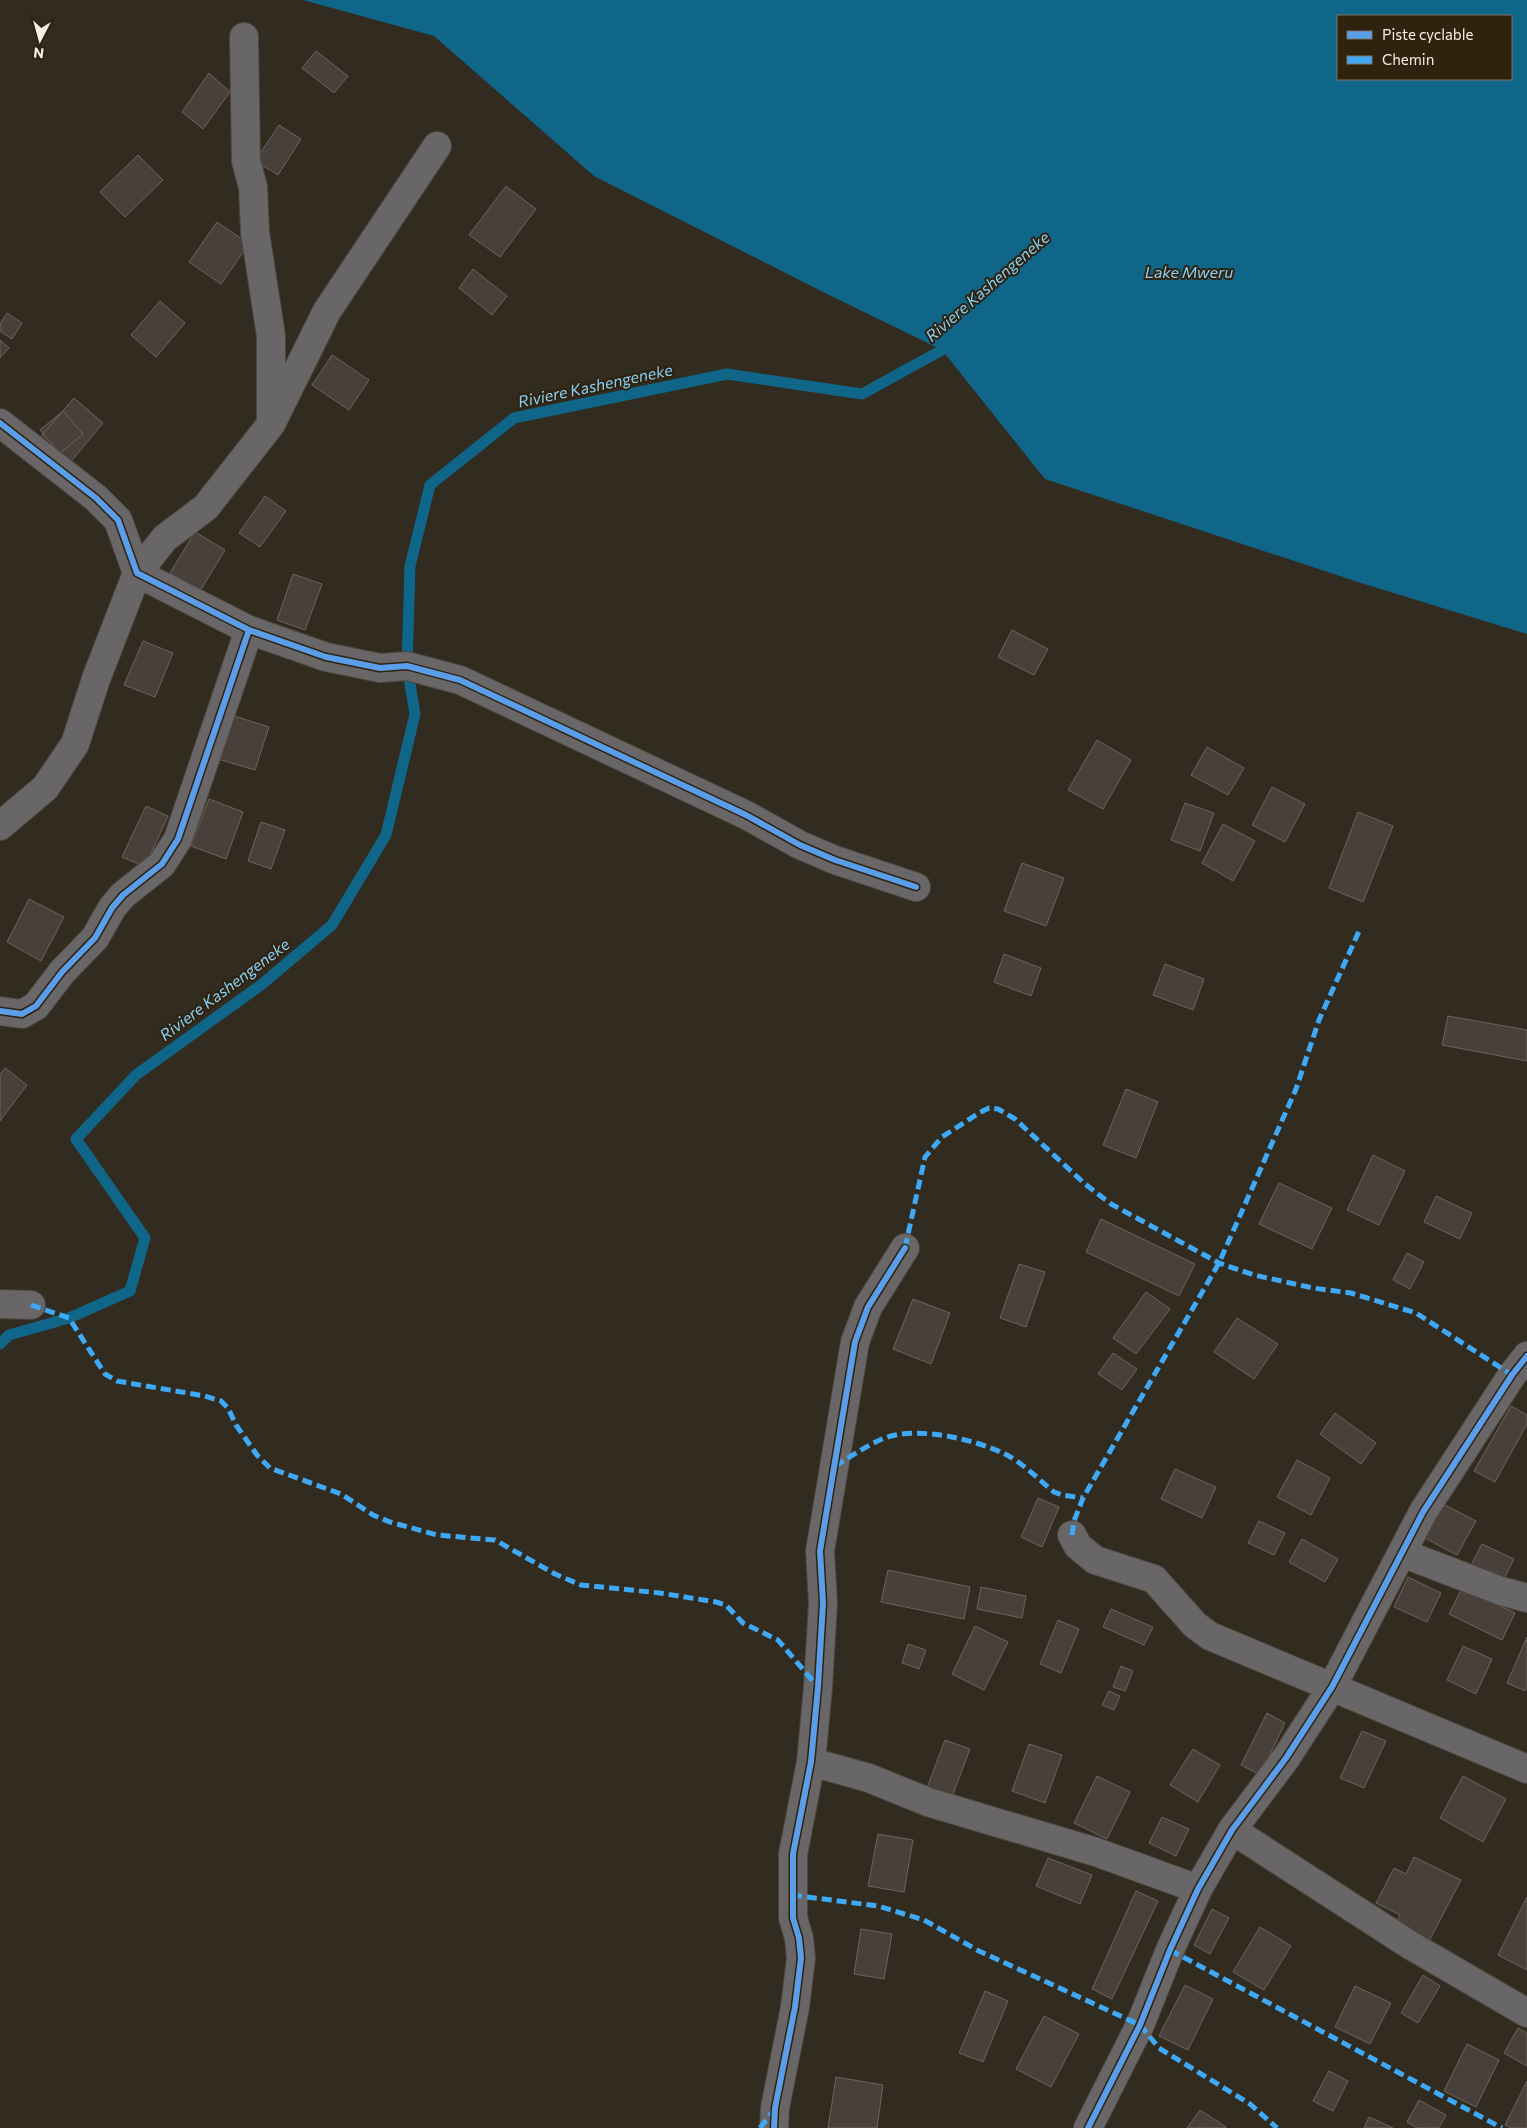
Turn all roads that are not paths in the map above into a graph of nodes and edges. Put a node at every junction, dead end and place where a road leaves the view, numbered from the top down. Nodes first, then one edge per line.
1 (244, 37) dead end
2 (436, 146) dead end
3 (0, 423) edge
4 (271, 424) junction
5 (137, 573) junction
6 (249, 630) junction
7 (0, 826) edge
8 (916, 887) dead end
9 (0, 1011) edge
10 (906, 1248) dead end
11 (0, 1304) edge
12 (31, 1305) dead end
13 (1527, 1356) edge
14 (1072, 1535) dead end
15 (1402, 1553) junction
16 (1527, 1598) edge
17 (1332, 1687) junction
18 (811, 1762) junction
19 (1527, 1769) edge
20 (1232, 1830) junction
21 (1198, 1890) junction
22 (1527, 2013) edge
23 (774, 2128) edge
24 (1088, 2128) edge

1 - 4 street
2 - 4 street
3 - 5 street
4 - 5 street
5 - 6 street
5 - 7 street
6 - 8 street
6 - 9 street
10 - 18 street
11 - 12 street
13 - 15 street
14 - 17 street
15 - 16 street
15 - 17 street
17 - 19 street
17 - 20 street
18 - 21 street
18 - 23 street
20 - 21 street
20 - 22 street
21 - 24 street

